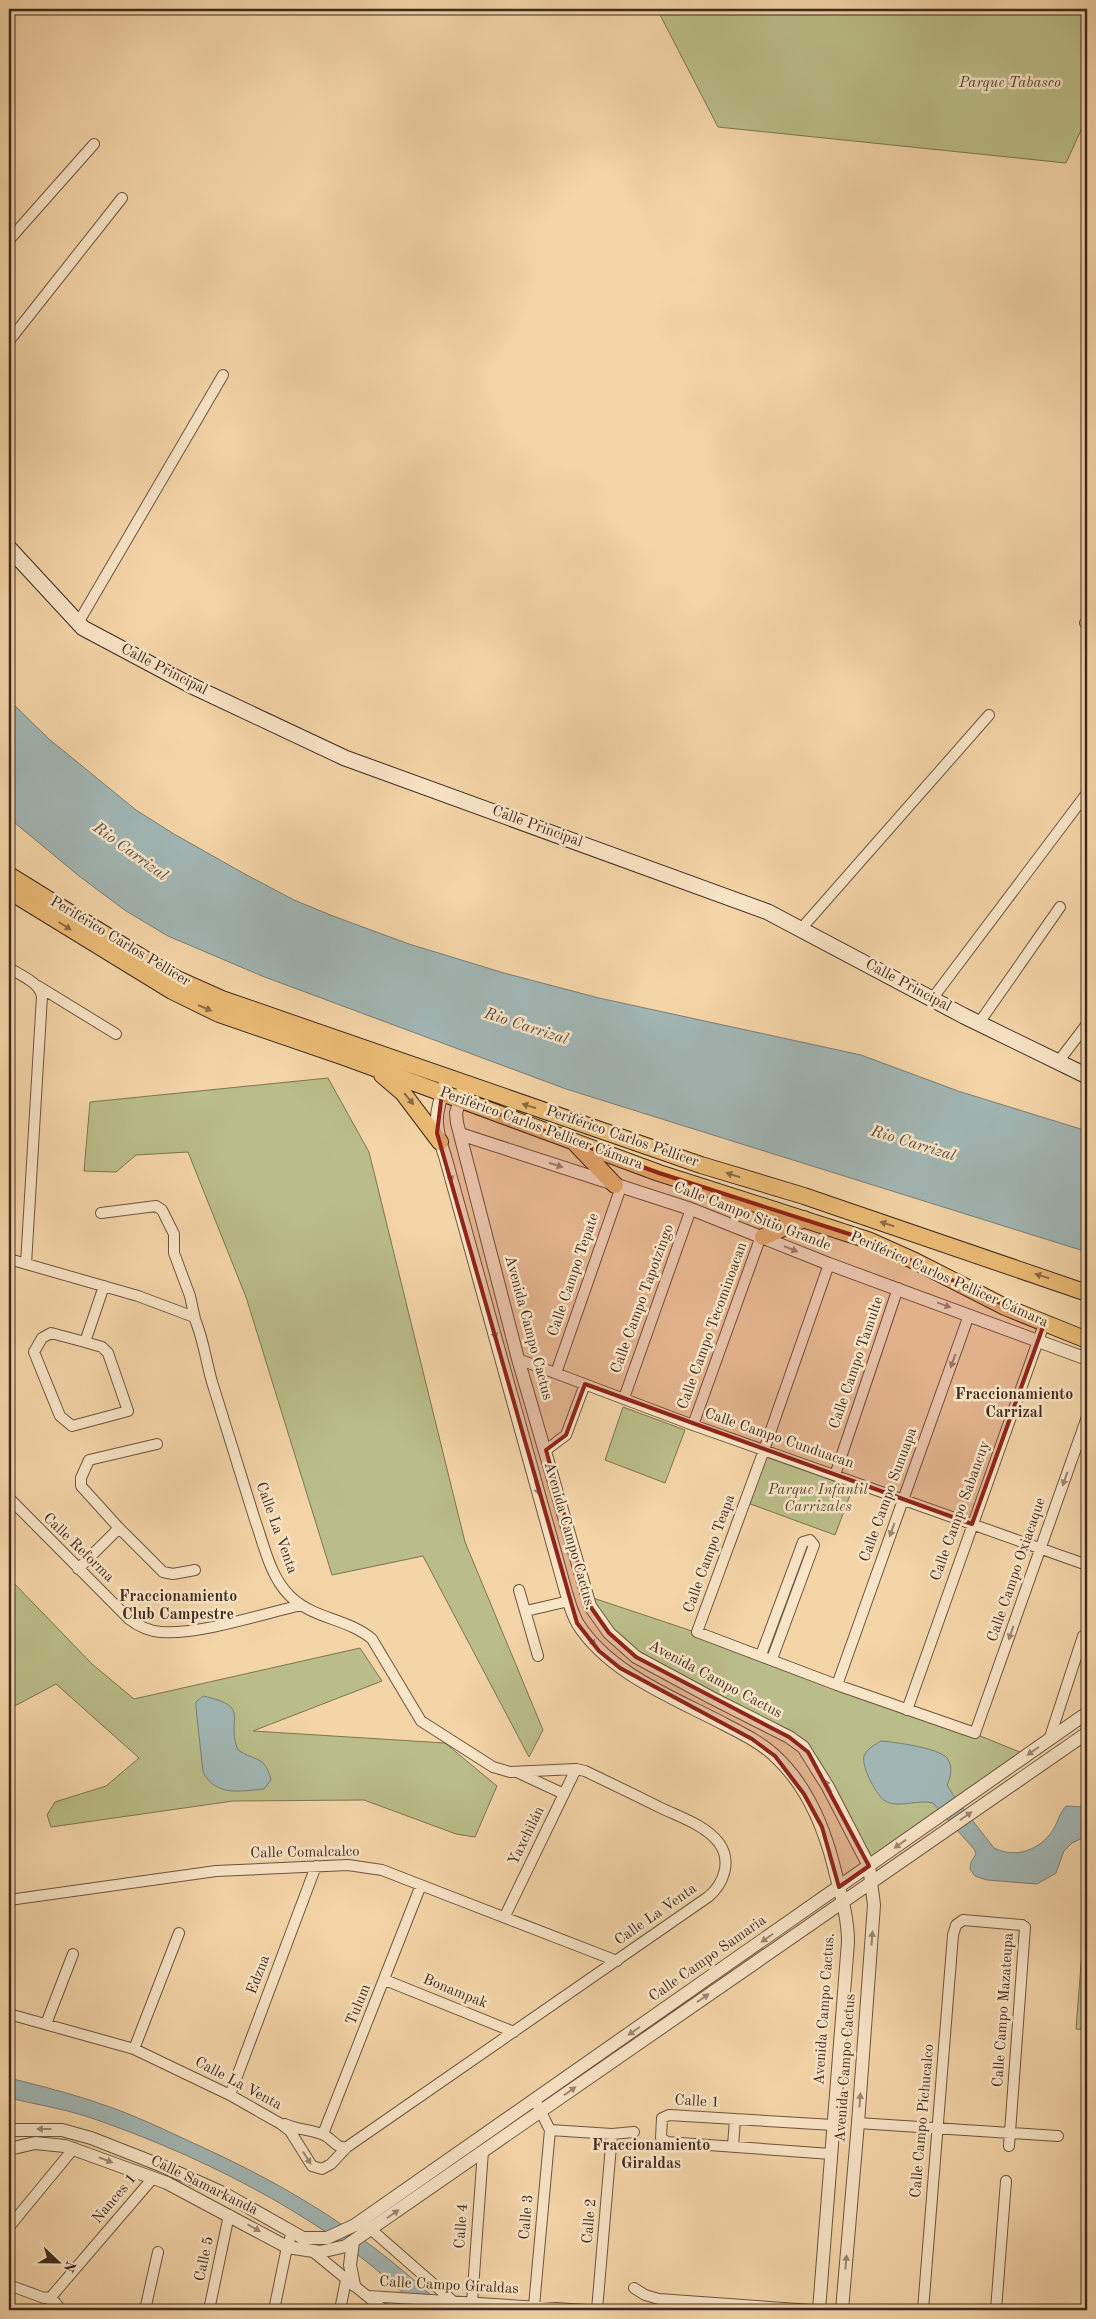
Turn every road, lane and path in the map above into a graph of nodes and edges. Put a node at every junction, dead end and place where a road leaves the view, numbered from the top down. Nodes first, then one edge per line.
1 (94, 144) dead end
2 (122, 198) dead end
3 (9, 240) edge
4 (9, 341) edge
5 (223, 375) dead end
6 (9, 548) edge
7 (78, 624) junction
8 (989, 715) dead end
9 (1087, 793) edge
10 (9, 875) edge
11 (9, 891) edge
12 (1060, 907) dead end
13 (800, 930) junction
14 (9, 968) edge
15 (36, 984) junction
16 (932, 999) junction
17 (979, 1023) junction
18 (1087, 1024) edge
19 (116, 1034) dead end
20 (1058, 1062) junction
21 (373, 1067) junction
22 (1087, 1076) edge
23 (445, 1086) junction
24 (462, 1092) junction
25 (460, 1134) junction
26 (573, 1140) junction
27 (440, 1142) junction
28 (618, 1186) junction
29 (691, 1210) junction
30 (101, 1213) dead end
31 (804, 1219) junction
32 (762, 1237) junction
33 (9, 1259) edge
34 (26, 1264) junction
35 (829, 1264) junction
36 (104, 1286) junction
37 (898, 1288) junction
38 (1087, 1293) edge
39 (969, 1315) junction
40 (196, 1320) junction
41 (1044, 1324) junction
42 (1038, 1340) junction
43 (1087, 1340) edge
44 (85, 1342) junction
45 (518, 1359) junction
46 (1087, 1359) edge
47 (556, 1374) junction
48 (585, 1384) junction
49 (624, 1398) junction
50 (1087, 1417) edge
51 (694, 1425) junction
52 (157, 1444) dead end
53 (546, 1450) junction
54 (764, 1450) junction
55 (835, 1475) junction
56 (9, 1498) edge
57 (904, 1500) junction
58 (972, 1524) junction
59 (119, 1528) junction
60 (1040, 1548) junction
61 (1087, 1565) edge
62 (78, 1569) junction
63 (195, 1570) dead end
64 (519, 1590) dead end
65 (569, 1601) junction
66 (302, 1605) junction
67 (526, 1611) junction
68 (1087, 1637) edge
69 (761, 1655) junction
70 (538, 1656) dead end
71 (772, 1659) junction
72 (837, 1685) junction
73 (907, 1710) junction
74 (1087, 1713) edge
75 (976, 1733) joint
76 (1087, 1733) edge
77 (1049, 1740) junction
78 (576, 1769) junction
79 (515, 1772) junction
80 (564, 1794) junction
81 (316, 1866) junction
82 (869, 1866) junction
83 (872, 1881) junction
84 (421, 1885) junction
85 (839, 1887) junction
86 (9, 1900) edge
87 (843, 1901) junction
88 (505, 1916) junction
89 (178, 1933) dead end
90 (953, 1935) joint
91 (73, 1954) dead end
92 (617, 1961) junction
93 (385, 1980) junction
94 (9, 2014) edge
95 (46, 2024) junction
96 (514, 2032) junction
97 (134, 2049) junction
98 (230, 2095) junction
99 (538, 2105) junction
100 (735, 2119) junction
101 (276, 2120) junction
102 (858, 2123) junction
103 (833, 2125) junction
104 (937, 2127) junction
105 (9, 2130) edge
106 (550, 2130) junction
107 (634, 2132) dead end
108 (1010, 2132) junction
109 (323, 2134) junction
110 (612, 2134) junction
111 (1058, 2136) dead end
112 (733, 2146) junction
113 (1009, 2146) dead end
114 (348, 2147) junction
115 (74, 2148) junction
116 (9, 2149) edge
117 (483, 2151) junction
118 (831, 2154) junction
119 (153, 2178) junction
120 (1006, 2181) dead end
121 (229, 2215) junction
122 (367, 2225) junction
123 (9, 2226) edge
124 (347, 2230) joint
125 (292, 2233) junction
126 (353, 2242) junction
127 (311, 2246) junction
128 (287, 2247) junction
129 (158, 2252) dead end
130 (350, 2283) junction
131 (9, 2285) edge
132 (634, 2288) dead end
133 (368, 2296) junction
134 (46, 2298) junction
135 (454, 2302) junction
136 (472, 2302) junction
137 (534, 2306) junction
138 (61, 2310) edge
139 (145, 2310) edge
140 (209, 2310) edge
141 (274, 2310) edge
142 (340, 2310) edge
143 (384, 2310) edge
144 (587, 2310) edge
145 (597, 2310) edge
146 (812, 2310) edge
147 (819, 2310) edge
148 (842, 2310) edge
149 (923, 2310) edge
150 (996, 2310) edge

1 - 3 street
2 - 4 street
5 - 7 street
6 - 7 main road, Calle Principal
7 - 13 main road, Calle Principal
8 - 13 street
9 - 16 street
10 - 23 main road, Periférico Carlos Pellicer
11 -> 21 main road, Periférico Carlos Pellicer Cámara
12 - 17 street
13 - 16 main road, Calle Principal
14 - 15 street
15 - 19 street
15 - 34 street
16 - 17 main road, Calle Principal
17 - 20 main road, Calle Principal
18 - 20 street
20 - 22 main road, Calle Principal
21 - 23 main road, Periférico Carlos Pellicer Cámara
21 -> 27 main road
23 - 24 main road, Periférico Carlos Pellicer
23 - 27 street, Avenida Campo Cactus.
24 - 25 street, Avenida Campo Cactus
24 - 26 main road, Periférico Carlos Pellicer Cámara
38 -> 24 main road, Periférico Carlos Pellicer
25 -> 28 street, Calle Campo Sitio Grande
25 - 45 street, Avenida Campo Cactus
26 - 28 main road
26 - 31 main road, Periférico Carlos Pellicer Cámara
27 -> 65 street, Avenida Campo Cactus.
28 - 29 street, Calle Campo Sitio Grande
28 - 47 street, Calle Campo Tepate
29 - 32 street, Calle Campo Sitio Grande
29 - 49 street, Calle Campo Tapotzingo
30 - 40 street, Calle La Venta
31 - 32 main road
31 - 41 main road, Periférico Carlos Pellicer Cámara
32 -> 35 street, Calle Campo Sitio Grande
32 - 51 street, Calle Campo Tecominoacan
33 - 34 street
34 - 36 street
35 - 37 street, Calle Campo Sitio Grande
35 - 54 street, Calle Campo Teapa
36 - 40 street
36 - 44 street
37 -> 39 street, Calle Campo Sitio Grande
37 - 55 street, Calle Campo Tamulte
39 - 42 street, Calle Campo Sitio Grande
39 -> 57 street, Calle Campo Sunuapa
40 - 66 street, Calle La Venta
41 - 42 street, Calle Campo Sabancuy
41 - 43 main road, Periférico Carlos Pellicer Cámara
42 - 46 street, Calle Campo Sitio Grande
42 - 58 street, Calle Campo Sabancuy
44 - 44 street
45 - 47 street, Calle Campo Cunduacan
45 - 53 street, Avenida Campo Cactus
47 - 48 street, Calle Campo Cunduacan
48 - 49 street, Calle Campo Cunduacan
48 - 53 street
49 - 51 street, Calle Campo Cunduacan
50 -> 60 street, Calle Campo Oxiacaque
51 - 54 street, Calle Campo Cunduacan
52 - 59 street
82 -> 53 street, Avenida Campo Cactus
54 - 55 street, Calle Campo Cunduacan
54 - 69 street, Calle Campo Teapa
55 - 57 street, Calle Campo Cunduacan
56 - 62 street, Calle Reforma
57 - 58 street, Calle Campo Cunduacan
57 -> 72 street, Calle Campo Sunuapa
58 - 60 street, Calle Campo Cunduacan
58 - 73 street, Calle Campo Sabancuy
59 - 62 street
59 - 63 street
60 - 61 street, Calle Campo Cunduacan
60 -> 75 street, Calle Campo Oxiacaque
62 - 66 street, Calle Reforma
64 - 67 street
65 - 67 street
65 -> 85 street, Avenida Campo Cactus.
66 - 79 street, Calle La Venta
67 - 70 street
68 - 77 street
69 - 71 street, Calle Campo Teapa
69 - 71 street
71 - 72 street, Calle Campo Teapa
72 - 73 street, Calle Campo Teapa
73 - 75 street, Calle Campo Teapa
74 - 77 street, Calle Campo Samaria
83 -> 76 street, Calle Campo Samaria
77 -> 82 street, Calle Campo Samaria
78 - 79 street, Calle La Venta
78 - 80 street, Yaxchilán
78 - 92 street, Calle La Venta
79 - 80 street
80 - 88 street, Yaxchilán
81 - 84 street, Calle Comalcalco
81 - 86 street, Calle Comalcalco
81 - 98 street, Edzna
82 - 83 street, Avenida Campo Cactus
82 - 85 street, Calle Campo Samaria
83 - 87 street, Calle Campo Samaria
102 -> 83 street, Avenida Campo Cactus
84 - 88 street, Calle Comalcalco
84 - 93 street, Tulum
85 - 87 street, Avenida Campo Cactus.
85 -> 99 street, Calle Campo Samaria
99 -> 87 street, Calle Campo Samaria
87 - 103 street, Avenida Campo Cactus.
88 - 92 street, Calle Comalcalco
89 - 97 street
90 - 104 street, Calle Campo Pichucalco
90 - 108 street, Calle Campo Mazateupa
91 - 95 street
92 - 96 street, Calle La Venta
93 - 96 street, Bonampak
93 - 109 street, Tulum
94 - 95 street, Calle La Venta
95 - 97 street, Calle La Venta
96 - 114 street, Calle La Venta
97 - 98 street, Calle La Venta
98 - 101 street, Calle La Venta
99 - 106 street
99 - 117 street, Calle Campo Samaria
99 - 122 street, Calle Campo Samaria
100 - 103 street, Calle 1
100 - 112 street
100 - 112 street, Calle 1
101 - 109 street
101 -> 114 street, Calle La Venta
102 - 104 street
148 -> 102 street, Avenida Campo Cactus
103 - 118 street, Avenida Campo Cactus.
104 - 108 street
104 - 149 street, Calle Campo Pichucalco
125 -> 105 street, Calle Samarkanda
106 - 110 street
106 - 137 street, Calle 3
107 - 110 street
108 - 111 street
108 - 113 street, Calle Campo Mazateupa
109 - 114 street
110 - 145 street, Calle 2
112 - 118 street, Calle 1
115 - 116 street, Calle Samarkanda
115 -> 119 street, Calle Samarkanda
115 - 123 street
122 -> 117 street, Calle Campo Samaria
117 - 136 street, Calle 4
118 - 147 street, Avenida Campo Cactus.
119 - 121 street, Calle Samarkanda
119 - 134 street, Nances 1
120 - 150 street
121 -> 128 street, Calle Samarkanda
121 - 140 street, Calle 5
122 - 124 street, Calle Campo Samaria
122 - 126 street, Calle Campo Samaria
122 - 135 street
124 - 127 street, Calle Samarkanda
125 - 127 street, Calle Samarkanda
125 - 128 street
126 - 127 street, Calle Samarkanda
126 - 130 street
127 - 128 street, Calle Samarkanda
127 - 130 street
128 - 141 street
129 - 139 street
130 - 133 street
130 - 142 street
131 - 134 street
132 - 146 street
133 - 135 street, Calle Campo Giraldas
133 - 143 street
134 - 138 street
135 - 136 street, Calle Campo Giraldas
136 - 137 street, Calle Campo Giraldas
137 - 144 street, Calle Campo Giraldas

